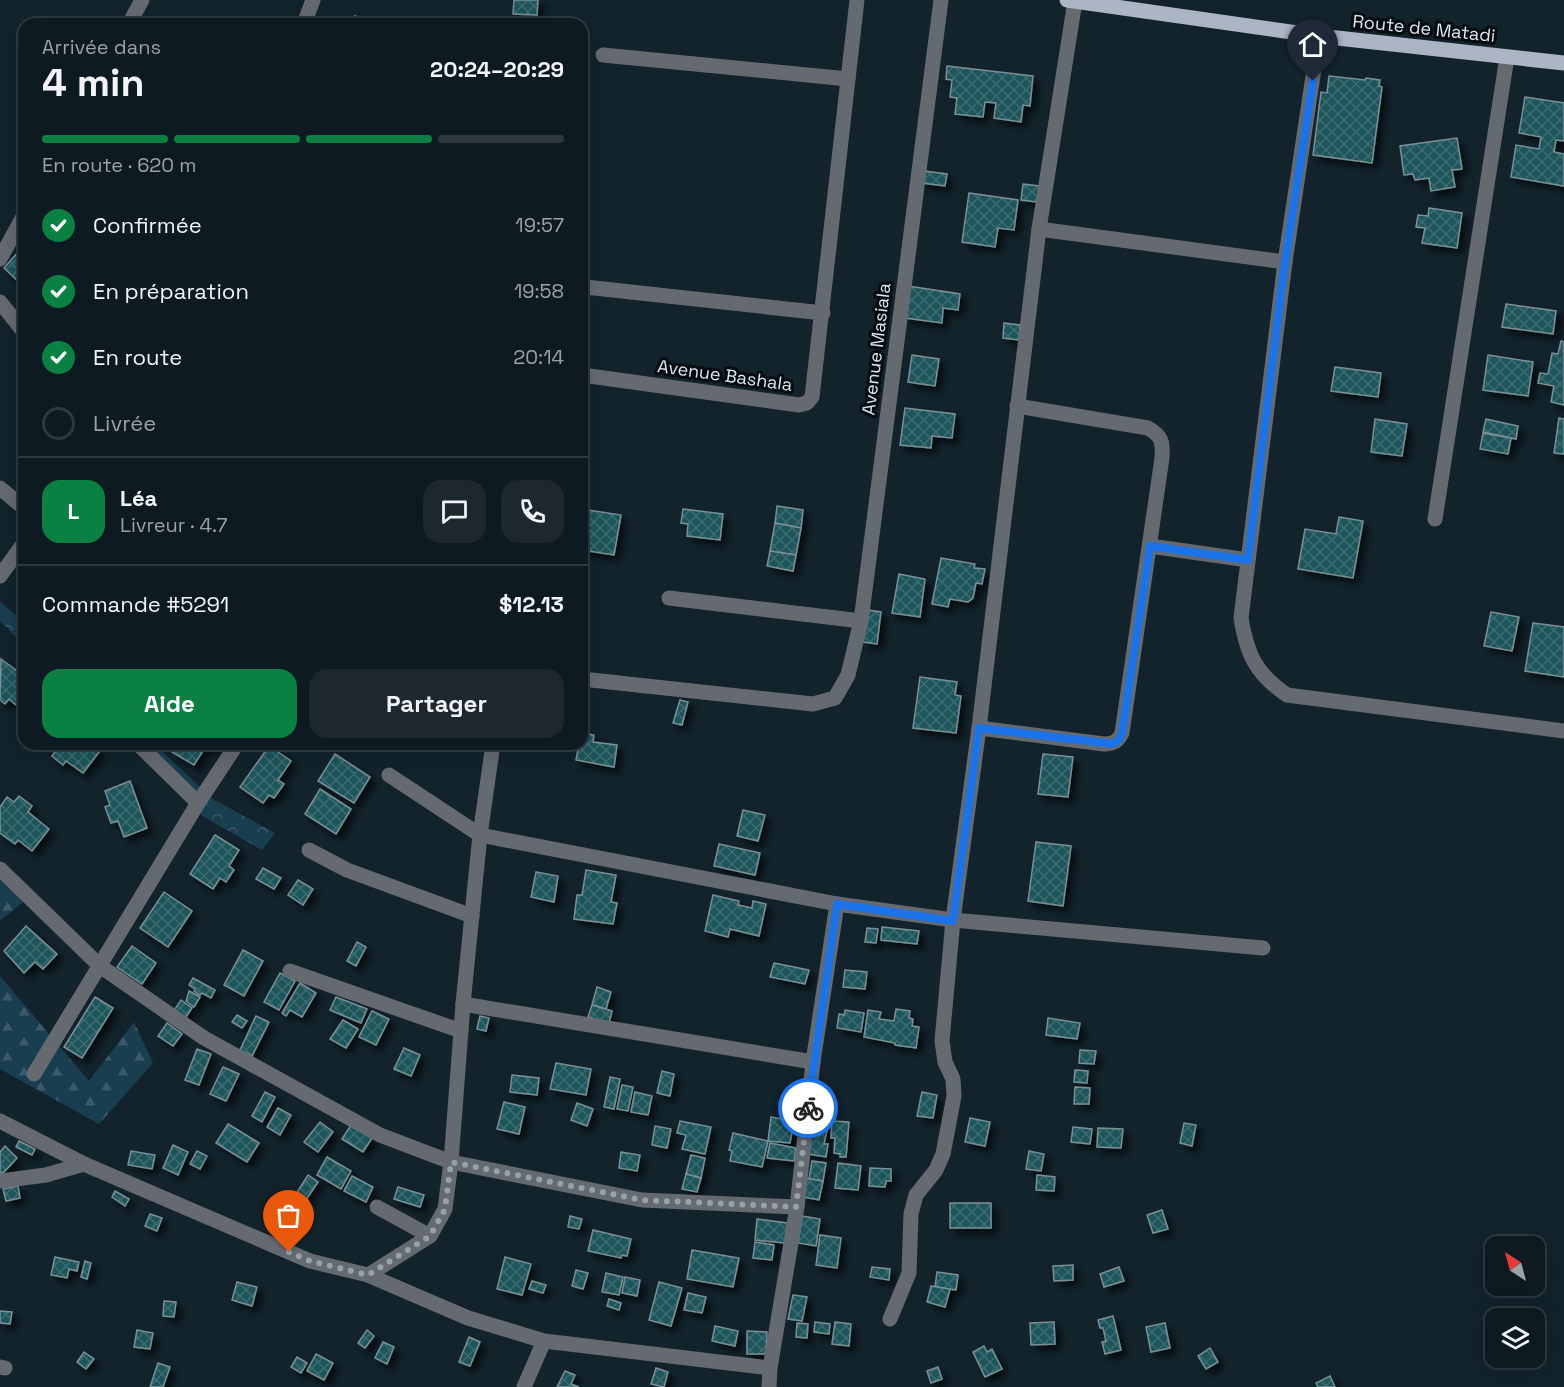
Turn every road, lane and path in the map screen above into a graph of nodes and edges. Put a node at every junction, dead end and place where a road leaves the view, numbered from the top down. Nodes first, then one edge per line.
1 (142, 0) edge
2 (313, 0) edge
3 (857, 0) edge
4 (941, 0) edge
5 (1071, 1) edge
6 (132, 18) edge
7 (306, 18) edge
8 (1319, 36) junction
9 (603, 56) dead end
10 (1507, 57) junction
11 (1564, 63) edge
12 (848, 79) junction
13 (18, 226) edge
14 (1039, 229) junction
15 (0, 259) edge
16 (1285, 262) junction
17 (588, 287) edge
18 (0, 302) edge
19 (823, 314) junction
20 (18, 324) edge
21 (588, 376) edge
22 (1017, 406) junction
23 (0, 488) edge
24 (18, 503) edge
25 (1435, 519) dead end
26 (1150, 546) junction
27 (18, 551) edge
28 (1248, 560) junction
29 (0, 576) edge
30 (669, 598) dead end
31 (861, 621) junction
32 (588, 681) edge
33 (979, 728) junction
34 (1564, 731) edge
35 (144, 750) edge
36 (233, 750) edge
37 (492, 750) edge
38 (388, 775) dead end
39 (198, 803) junction
40 (480, 835) junction
41 (309, 850) dead end
42 (0, 869) edge
43 (837, 904) junction
44 (472, 916) junction
45 (953, 921) junction
46 (1263, 948) dead end
47 (100, 966) junction
48 (290, 971) dead end
49 (463, 1004) junction
50 (461, 1031) junction
51 (813, 1062) junction
52 (34, 1074) dead end
53 (0, 1121) edge
54 (451, 1162) junction
55 (84, 1164) junction
56 (0, 1181) edge
57 (377, 1207) dead end
58 (796, 1207) junction
59 (430, 1236) junction
60 (368, 1275) junction
61 (890, 1319) dead end
62 (544, 1341) junction
63 (770, 1368) junction
64 (524, 1387) edge
65 (769, 1387) edge

1 - 6 street
2 - 7 street
3 - 12 street, Avenue Bashala
4 - 31 street, Avenue Masiala
5 - 8 main road, Route de Matadi
5 - 14 street
8 - 10 main road, Route de Matadi
8 - 16 street
9 - 12 street
10 - 11 main road, Route de Matadi
10 - 25 street
12 - 19 street, Avenue Bashala
13 - 15 street
14 - 16 street
14 - 22 street
16 - 28 street
17 - 19 street
18 - 20 street
19 - 21 street, Avenue Bashala
22 - 26 street
22 - 33 street
23 - 24 street
26 - 28 street
26 - 33 street
27 - 29 street
28 - 34 street
30 - 31 street
31 - 32 street, Avenue Masiala
33 - 45 street
35 - 39 street
36 - 39 street
37 - 40 street
38 - 40 street
39 - 47 street
40 - 43 street
40 - 44 street
41 - 44 street
42 - 47 street
43 - 45 street
43 - 51 street
44 - 49 street
45 - 46 street
45 - 61 street
47 - 52 street
47 - 54 street
48 - 50 street
49 - 50 street
49 - 51 street
50 - 54 street
51 - 58 street
53 - 55 street
54 - 58 street
54 - 59 street
55 - 56 street
55 - 60 street
57 - 59 street
58 - 63 street
59 - 60 street
60 - 62 street
62 - 63 street
62 - 64 street
63 - 65 street

